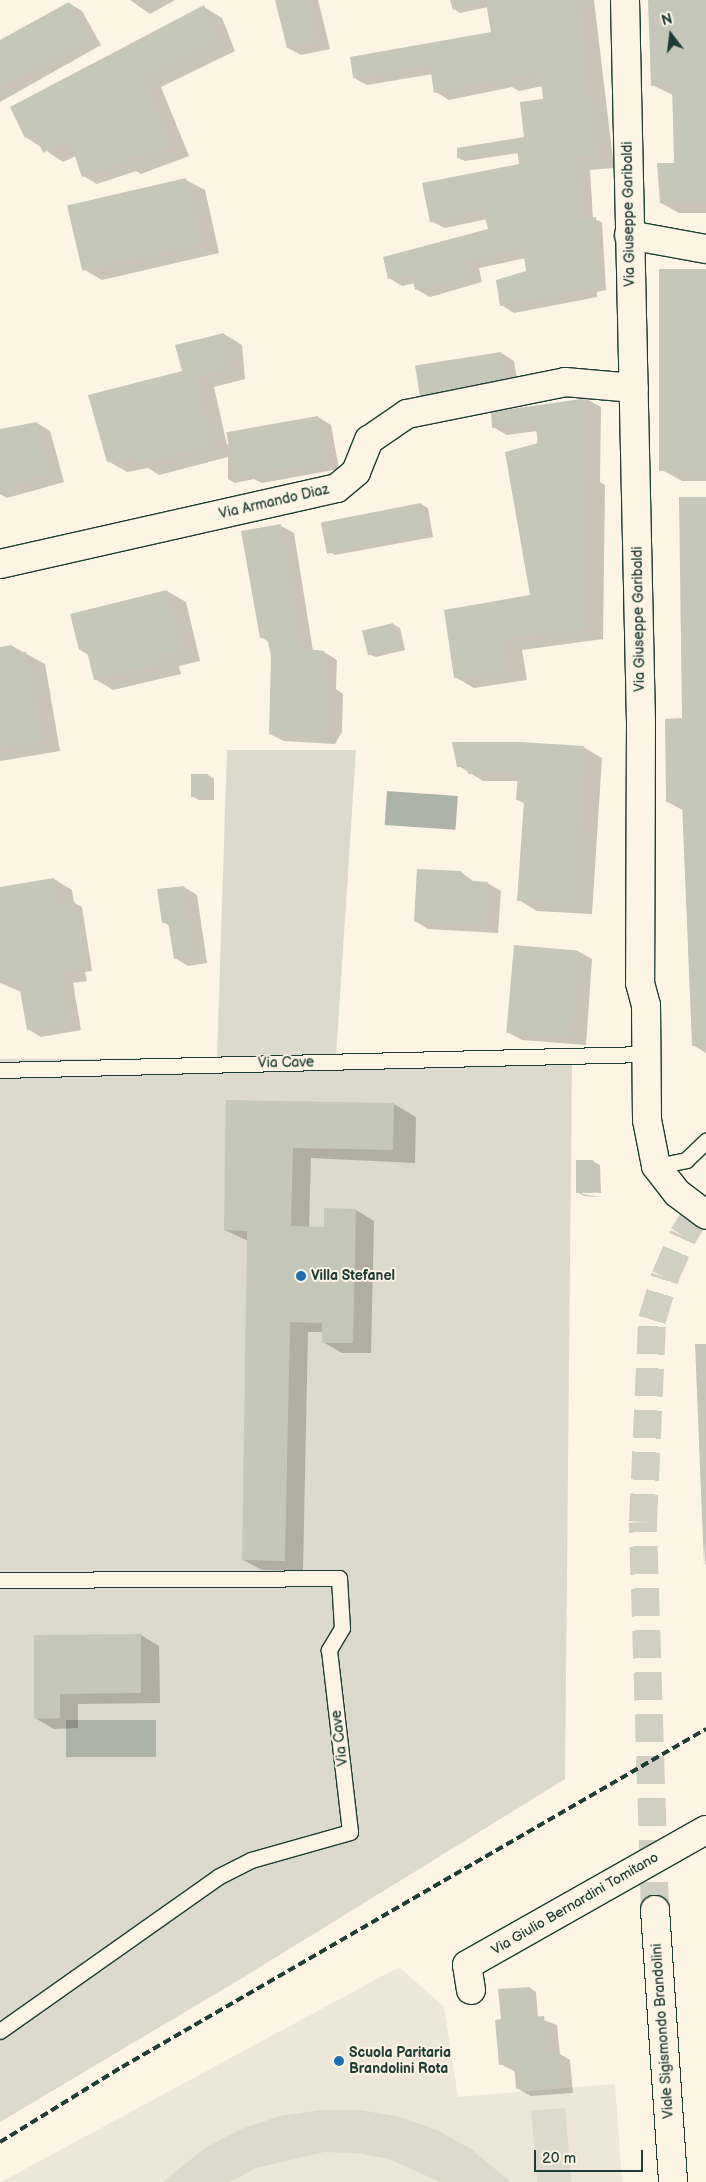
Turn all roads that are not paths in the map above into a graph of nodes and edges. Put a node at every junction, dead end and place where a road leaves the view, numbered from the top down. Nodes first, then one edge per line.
1 (625, 0) edge
2 (629, 235) junction
3 (706, 249) edge
4 (634, 388) junction
5 (0, 564) edge
6 (647, 1054) junction
7 (0, 1070) edge
8 (706, 1141) edge
9 (656, 1166) junction
10 (706, 1215) edge
11 (0, 1580) edge
12 (706, 1830) edge
13 (655, 1910) tunnel mouth
14 (472, 1990) dead end
15 (0, 2031) edge
16 (673, 2182) edge

1 - 2 street, Via Giuseppe Garibaldi
2 - 3 street
2 - 4 street, Via Giuseppe Garibaldi
4 - 5 street, Via Armando Diaz
4 - 6 street, Via Giuseppe Garibaldi
6 - 7 lane, Via Cave
6 - 9 street, Via Giuseppe Garibaldi
8 - 9 lane
9 - 10 street, Via Giuseppe Garibaldi
11 - 15 lane, Via Cave
12 - 14 street, Via Giulio Bernardini Tomitano
13 - 16 street, Viale Sigismondo Brandolini

